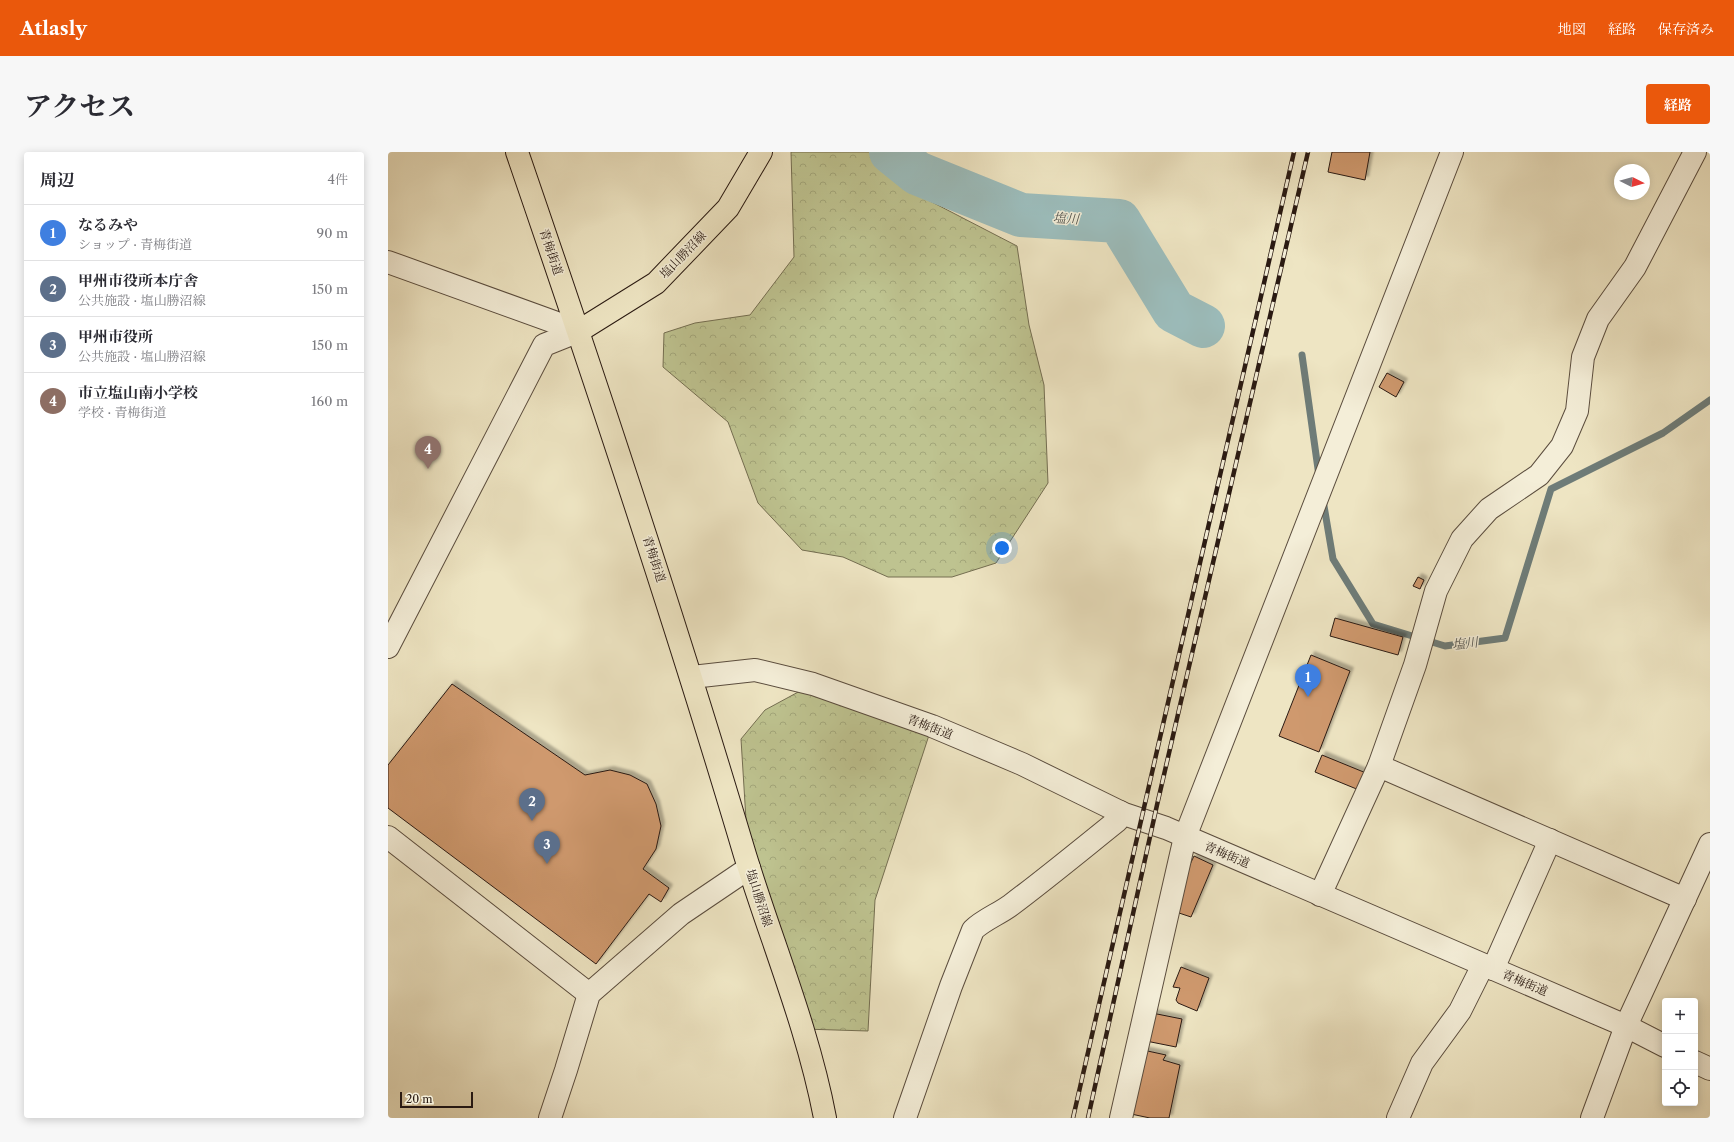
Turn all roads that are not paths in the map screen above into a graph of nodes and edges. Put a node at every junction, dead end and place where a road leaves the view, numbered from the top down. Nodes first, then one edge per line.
1 (517, 152) edge
2 (761, 152) edge
3 (1452, 152) edge
4 (1694, 152) edge
5 (388, 262) edge
6 (579, 331) junction
7 (388, 647) edge
8 (692, 677) junction
9 (1379, 766) junction
10 (1120, 812) junction
11 (388, 837) edge
12 (1185, 837) junction
13 (1550, 840) junction
14 (1710, 844) edge
15 (749, 868) junction
16 (1320, 895) junction
17 (1685, 899) junction
18 (1488, 967) junction
19 (589, 994) junction
20 (1626, 1026) junction
21 (1662, 1044) edge
22 (1698, 1063) edge
23 (1710, 1069) edge
24 (550, 1118) edge
25 (826, 1118) edge
26 (905, 1118) edge
27 (1121, 1118) edge
28 (1400, 1118) edge
29 (1592, 1118) edge

1 - 6 main road, 青梅街道
2 - 6 main road, 塩山勝沼線
3 - 12 street
4 - 9 street
5 - 6 street
6 - 7 street
6 - 8 main road, 青梅街道
8 - 10 street, 青梅街道
8 - 15 main road, 塩山勝沼線
9 - 13 street
9 - 16 street
10 - 12 street, 青梅街道
10 - 26 street
11 - 19 street
12 - 16 street, 青梅街道
12 - 27 street
13 - 17 street
13 - 18 street
14 - 17 street
15 - 19 street
15 - 25 main road, 塩山勝沼線
16 - 18 street, 青梅街道
17 - 20 street
18 - 20 street, 青梅街道
18 - 28 street
19 - 24 street
20 - 21 street, 青梅街道
20 - 29 street
22 - 23 street

